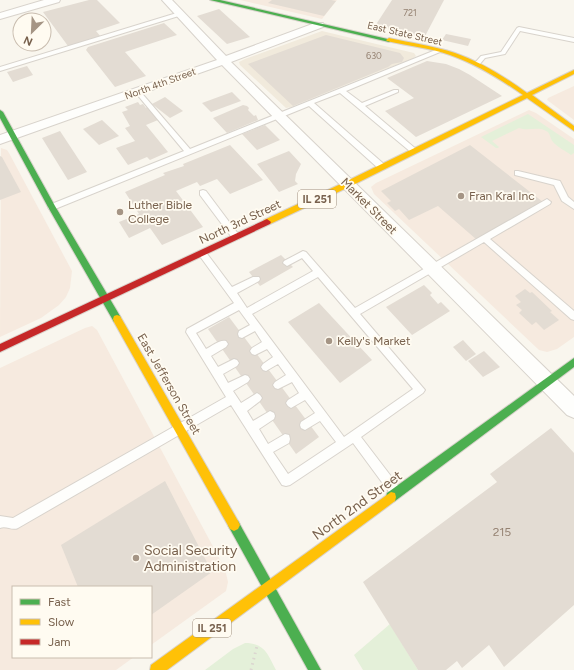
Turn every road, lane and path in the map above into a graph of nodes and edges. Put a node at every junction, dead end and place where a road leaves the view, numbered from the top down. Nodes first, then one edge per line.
1 (55, 0) edge
2 (167, 0) edge
3 (213, 0) edge
4 (34, 3) edge
5 (180, 14) junction
6 (0, 16) edge
7 (319, 25) junction
8 (574, 40) edge
9 (438, 51) junction
10 (224, 60) junction
11 (477, 64) junction
12 (0, 69) edge
13 (574, 72) edge
14 (342, 90) junction
15 (137, 91) junction
16 (396, 91) dead end
17 (526, 96) junction
18 (310, 103) junction
19 (361, 106) junction
20 (0, 112) edge
21 (280, 116) junction
22 (574, 129) edge
23 (13, 135) junction
24 (0, 140) edge
25 (414, 151) junction
26 (189, 152) junction
27 (382, 167) junction
28 (518, 173) dead end
29 (348, 184) junction
30 (203, 193) dead end
31 (547, 202) dead end
32 (574, 206) edge
33 (52, 207) junction
34 (236, 236) junction
35 (485, 239) junction
36 (202, 253) junction
37 (287, 263) dead end
38 (432, 267) junction
39 (319, 272) junction
40 (256, 279) dead end
41 (232, 292) junction
42 (106, 298) junction
43 (244, 308) junction
44 (354, 313) junction
45 (574, 316) edge
46 (256, 326) junction
47 (242, 334) dead end
48 (269, 343) junction
49 (223, 344) dead end
50 (0, 348) edge
51 (255, 351) dead end
52 (205, 355) junction
53 (280, 358) junction
54 (574, 362) edge
55 (234, 363) dead end
56 (266, 367) dead end
57 (216, 373) junction
58 (293, 376) junction
59 (244, 379) dead end
60 (547, 382) junction
61 (278, 385) dead end
62 (227, 390) junction
63 (306, 394) junction
64 (257, 398) dead end
65 (232, 399) junction
66 (290, 403) dead end
67 (574, 409) edge
68 (240, 410) junction
69 (321, 414) junction
70 (270, 416) dead end
71 (305, 425) dead end
72 (180, 428) junction
73 (252, 428) junction
74 (354, 436) junction
75 (285, 439) dead end
76 (343, 444) junction
77 (266, 451) junction
78 (396, 493) junction
79 (0, 522) edge
80 (268, 586) junction
81 (257, 646) dead end
82 (156, 670) edge
83 (251, 670) edge
84 (315, 670) edge

1 - 4 street
2 - 5 street, Market Street
3 - 7 main road, East State Street
4 - 6 street
5 - 10 street, Market Street
5 - 12 lane
7 - 9 main road, East State Street
7 - 10 street, North 4th Street
8 - 11 lane
9 - 11 main road, East State Street
9 - 14 lane
10 - 15 street, North 4th Street
10 - 21 street, Market Street
11 - 17 main road, East State Street
13 - 17 main road, North 3rd Street / IL 251
14 - 18 lane
14 - 19 lane
15 - 23 street, North 4th Street
15 - 26 lane
16 - 19 lane
17 - 22 main road, East State Street
17 - 25 main road, North 3rd Street / IL 251
18 - 21 lane
18 - 27 lane
19 - 25 lane
20 - 23 main road, East Jefferson Street
21 - 26 lane
21 - 29 street, Market Street
23 - 24 street, North 4th Street
23 - 33 main road, East Jefferson Street
25 - 27 main road, North 3rd Street / IL 251
26 - 33 lane
27 - 29 main road, North 3rd Street / IL 251
28 - 32 lane
29 - 34 main road, North 3rd Street / IL 251
29 - 38 street, Market Street
30 - 34 lane
31 - 35 lane
33 - 42 main road, East Jefferson Street
34 - 36 main road, North 3rd Street / IL 251
35 - 38 lane
35 - 45 lane
36 - 41 lane
36 - 42 main road, North 3rd Street / IL 251
37 - 39 lane
38 - 44 lane
38 - 60 street, Market Street
39 - 43 lane
39 - 44 lane
40 - 41 lane
41 - 43 lane
42 - 50 main road, North 3rd Street / IL 251
42 - 72 main road, East Jefferson Street
43 - 46 lane
43 - 52 lane
44 - 74 lane
46 - 47 lane
46 - 48 lane
48 - 51 lane
48 - 53 lane
49 - 52 lane
52 - 57 lane
53 - 56 lane
53 - 58 lane
54 - 60 main road, North 2nd Street / IL 251
55 - 57 lane
57 - 62 lane
58 - 61 lane
58 - 63 lane
59 - 62 lane
60 - 67 street, Market Street
60 - 78 main road, North 2nd Street / IL 251
62 - 65 lane
63 - 66 lane
63 - 69 lane
64 - 68 lane
65 - 68 lane
65 - 72 lane
68 - 73 lane
69 - 71 lane
69 - 76 lane
70 - 73 lane
72 - 79 lane
72 - 80 main road, East Jefferson Street
73 - 77 lane
74 - 76 lane
74 - 78 lane
75 - 77 lane
76 - 77 lane
78 - 80 main road, North 2nd Street / IL 251
80 - 82 main road, North 2nd Street / IL 251
80 - 84 main road, East Jefferson Street
81 - 83 path

